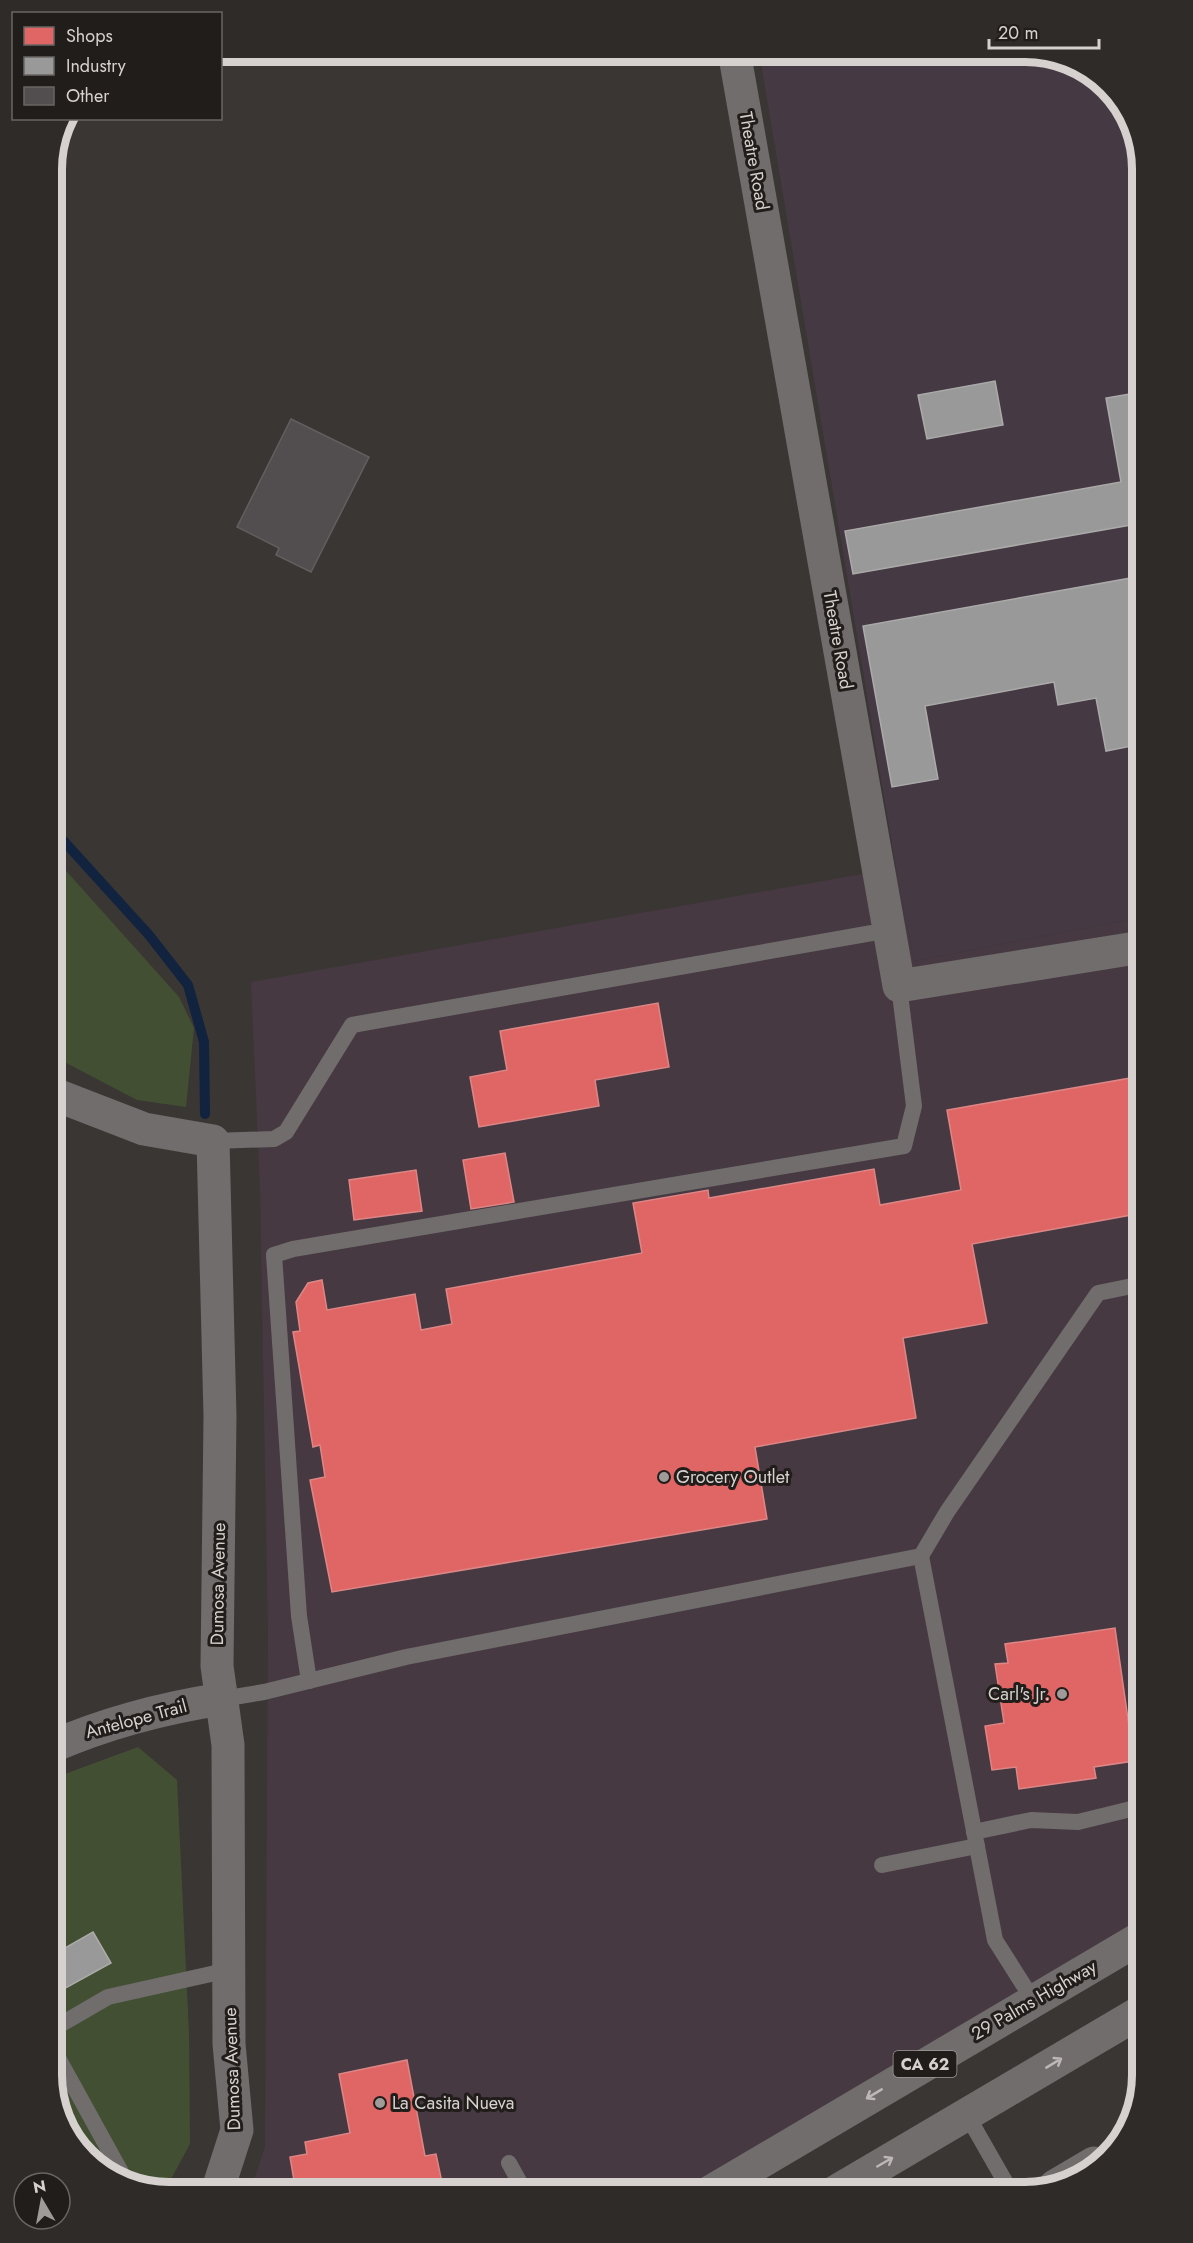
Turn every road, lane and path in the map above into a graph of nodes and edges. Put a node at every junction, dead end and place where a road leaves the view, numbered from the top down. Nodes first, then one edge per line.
1 (736, 62) edge
2 (889, 930) junction
3 (1132, 949) edge
4 (899, 986) junction
5 (62, 1098) edge
6 (213, 1142) junction
7 (1132, 1286) edge
8 (921, 1556) junction
9 (309, 1681) junction
10 (222, 1698) junction
11 (62, 1742) edge
12 (1132, 1809) edge
13 (976, 1839) junction
14 (882, 1864) dead end
15 (1132, 1943) edge
16 (229, 1970) junction
17 (1033, 2000) junction
18 (1132, 2017) edge
19 (62, 2024) edge
20 (62, 2065) edge
21 (967, 2115) junction
22 (509, 2163) dead end
23 (119, 2169) edge
24 (220, 2181) edge
25 (519, 2181) edge
26 (727, 2182) edge
27 (852, 2182) edge
28 (1005, 2182) edge

1 - 2 street, Theatre Road
2 - 4 street, Theatre Road
2 - 6 lane
3 - 4 street
4 - 9 lane
5 - 6 street
6 - 10 street, Dumosa Avenue
7 - 8 lane
8 - 9 lane
8 - 13 lane
9 - 10 lane
10 - 11 street, Antelope Trail
10 - 16 street, Dumosa Avenue
12 - 13 lane
13 - 14 lane
13 - 17 lane
15 - 17 main road, 29 Palms Highway / CA 62
16 - 19 lane
16 - 24 street, Dumosa Avenue
17 -> 26 main road, 29 Palms Highway / CA 62
21 -> 18 main road
20 - 23 lane
27 -> 21 main road
21 - 28 lane
22 - 25 lane

